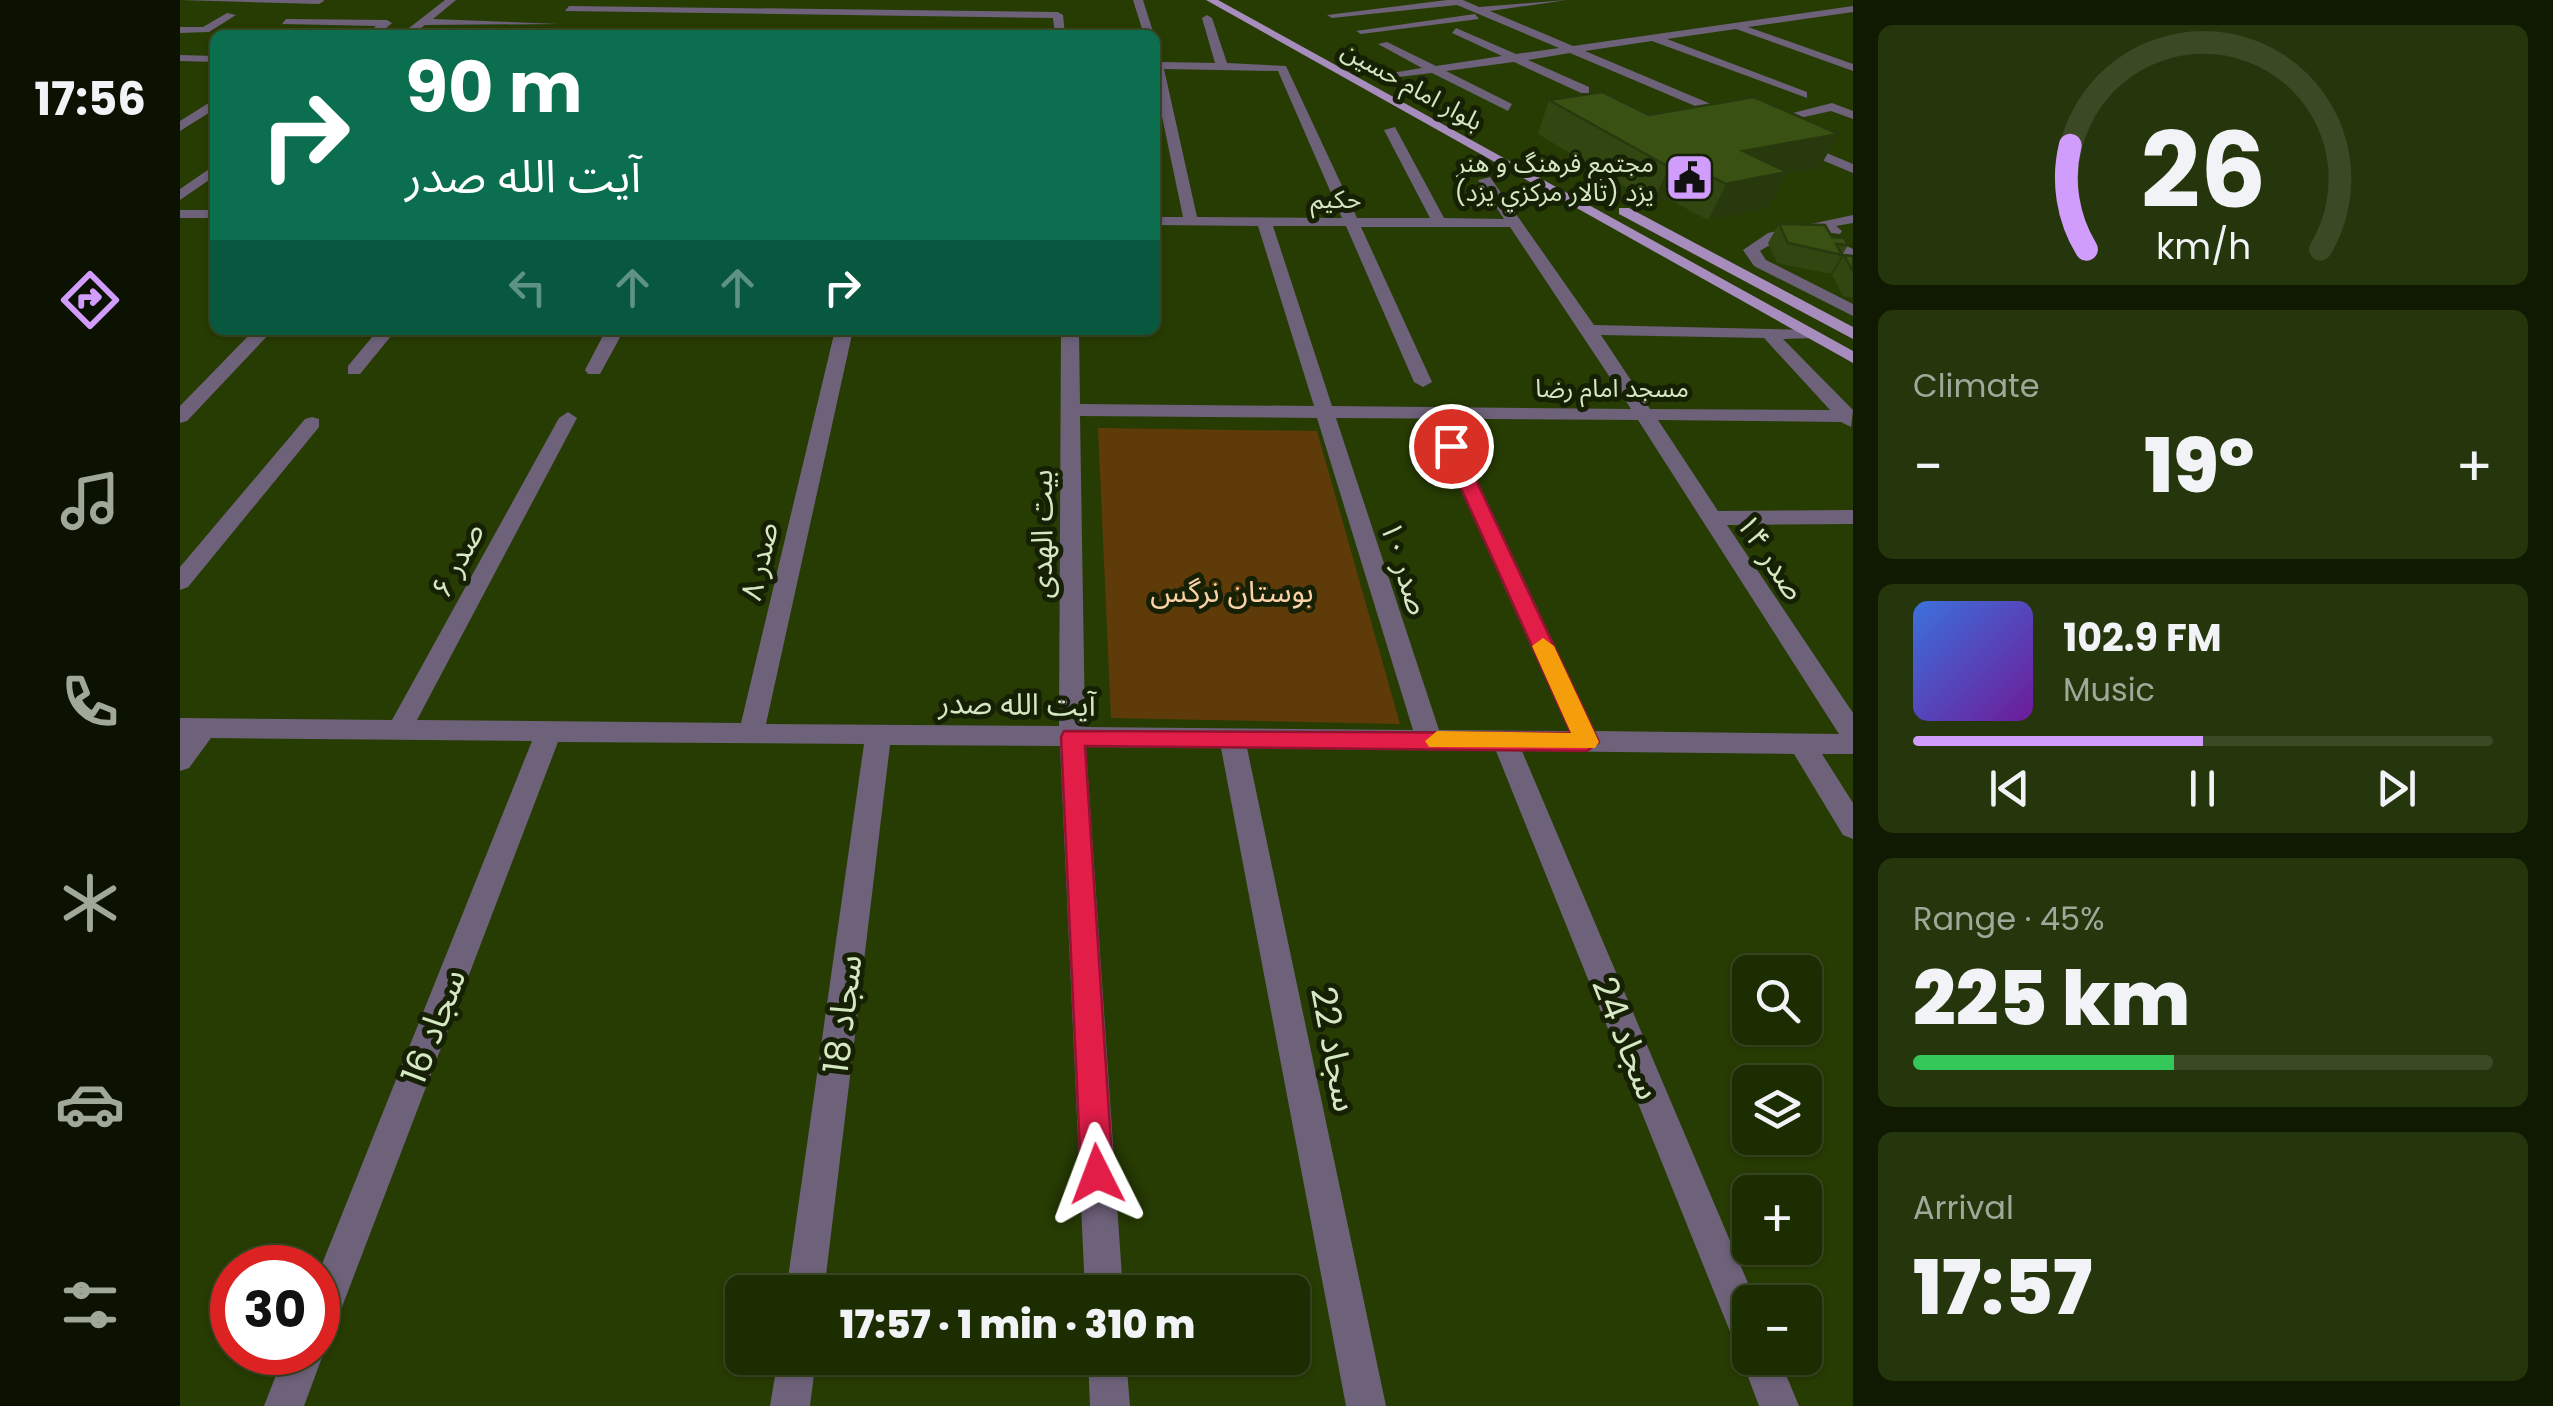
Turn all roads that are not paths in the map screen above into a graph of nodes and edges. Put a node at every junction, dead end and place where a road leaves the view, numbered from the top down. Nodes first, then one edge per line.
1 (180, 0) edge
2 (246, 0) edge
3 (320, 0) edge
4 (451, 0) edge
5 (771, 0) edge
6 (980, 0) edge
7 (1138, 0) edge
8 (1562, 0) edge
9 (1640, 0) edge
10 (1223, 1) edge
11 (1456, 1) edge
12 (1795, 2) edge
13 (573, 4) edge
14 (1652, 5) dead end
15 (373, 9) dead end
16 (1853, 9) edge
17 (706, 10) junction
18 (784, 12) junction
19 (1484, 12) junction
20 (1836, 12) junction
21 (1821, 14) junction
22 (231, 15) dead end
23 (1332, 16) dead end
24 (1853, 17) edge
25 (1207, 18) dead end
26 (978, 19) junction
27 (355, 22) junction
28 (422, 22) junction
29 (456, 23) junction
30 (698, 23) dead end
31 (554, 24) junction
32 (1853, 25) edge
33 (1734, 26) junction
34 (180, 30) edge
35 (378, 30) edge
36 (412, 30) edge
37 (447, 30) edge
38 (549, 30) edge
39 (1060, 30) edge
40 (1147, 30) edge
41 (1361, 31) dead end
42 (1456, 31) dead end
43 (1651, 37) junction
44 (1383, 44) dead end
45 (1568, 48) junction
46 (1513, 56) junction
47 (180, 58) edge
48 (210, 58) edge
49 (1160, 62) edge
50 (1222, 67) junction
51 (1853, 68) edge
52 (1431, 70) junction
53 (1377, 78) junction
54 (1160, 80) edge
55 (1584, 90) edge
56 (1804, 95) dead end
57 (210, 106) edge
58 (1508, 108) dead end
59 (1853, 115) edge
60 (1749, 125) junction
61 (180, 127) edge
62 (1390, 130) dead end
63 (1853, 169) edge
64 (210, 172) edge
65 (1484, 180) dead end
66 (210, 190) edge
67 (180, 196) edge
68 (180, 211) edge
69 (210, 214) edge
70 (1853, 219) edge
71 (1160, 221) edge
72 (1191, 221) junction
73 (1264, 221) junction
74 (1354, 222) junction
75 (1440, 222) junction
76 (1516, 222) junction
77 (1820, 224) junction
78 (1802, 230) junction
79 (1853, 240) edge
80 (1853, 254) edge
81 (1853, 311) edge
82 (1590, 330) junction
83 (1845, 330) edge
84 (1768, 334) junction
85 (1809, 334) junction
86 (259, 335) edge
87 (383, 335) edge
88 (612, 335) edge
89 (843, 335) edge
90 (1070, 335) edge
91 (1853, 358) edge
92 (354, 370) dead end
93 (594, 370) dead end
94 (1423, 382) dead end
95 (1071, 410) junction
96 (1640, 412) junction
97 (1324, 413) junction
98 (180, 417) edge
99 (568, 418) dead end
100 (1851, 418) edge
101 (312, 423) dead end
102 (1451, 446) dead end
103 (1853, 517) edge
104 (1710, 518) junction
105 (180, 582) edge
106 (191, 728) edge
107 (400, 730) junction
108 (549, 732) junction
109 (751, 734) junction
110 (1853, 734) edge
111 (878, 735) junction
112 (1072, 737) junction
113 (1232, 738) junction
114 (1429, 740) junction
115 (1505, 741) junction
116 (1587, 742) junction
117 (1802, 744) junction
118 (1853, 744) edge
119 (180, 761) edge
120 (1853, 828) edge
121 (340, 1264) edge
122 (807, 1275) edge
123 (1103, 1275) edge
124 (1732, 1290) edge
125 (296, 1375) edge
126 (795, 1375) edge
127 (1109, 1375) edge
128 (1363, 1391) edge
129 (284, 1406) edge
130 (790, 1406) edge
131 (1110, 1406) edge

1 - 2 street
2 - 3 street
3 - 27 street
4 - 28 street
5 - 18 street
6 - 26 street
7 - 40 street
8 - 19 street
9 - 14 street
10 - 53 main road, بلوار امام حسین
10 - 85 main road, بلوار امام حسین
11 - 19 street
11 - 23 street
12 - 20 street
12 - 21 street
13 - 17 street
13 - 31 street
15 - 27 street
16 - 20 street
17 - 18 street
17 - 30 street
18 - 26 street
19 - 41 street
19 - 45 street
20 - 21 street
20 - 24 street
21 - 32 street
21 - 33 street
22 - 34 street
25 - 50 street
26 - 39 street
27 - 35 street
28 - 29 street
28 - 36 street
29 - 31 street
29 - 37 street
31 - 38 street
33 - 43 street
33 - 51 street
42 - 46 street
43 - 45 street
43 - 56 street
44 - 52 street
45 - 46 street
45 - 60 street
46 - 52 street
46 - 55 street
47 - 48 street
49 - 50 street
50 - 74 street
52 - 53 street
52 - 58 street
53 - 83 main road, بلوار امام حسین
54 - 72 street
57 - 61 street
59 - 60 street
60 - 63 street
62 - 75 street
64 - 67 street
65 - 76 street, صدر ۱۴
66 - 68 street
68 - 69 street
70 - 77 street
71 - 72 street, حکیم
72 - 73 street, حکیم
73 - 74 street, حکیم
73 - 97 street, صدر ۱۰
74 - 75 street, حکیم
74 - 94 street
75 - 76 street, حکیم
76 - 82 street, صدر ۱۴
77 - 78 street
77 - 79 street
78 - 80 street
78 - 81 street
82 - 84 street
82 - 96 street, صدر ۱۴
83 - 85 main road
84 - 85 street
84 - 100 street
85 - 91 main road, بلوار امام حسین
86 - 98 street
87 - 92 street
88 - 93 street
89 - 109 street, صدر ۸
90 - 95 street, بیت الهدی
95 - 97 street, مسجد امام رضا
95 - 112 street, بیت الهدی
96 - 97 street, مسجد امام رضا
96 - 100 street, مسجد امام رضا
96 - 104 street, صدر ۱۴
97 - 114 street, صدر ۱۰
99 - 107 street, صدر ۶
101 - 105 street
102 - 116 street
103 - 104 street
104 - 110 street, صدر ۱۴
106 - 107 street, آیت الله صدر
106 - 119 street
107 - 108 street, آیت الله صدر
108 - 109 street, آیت الله صدر
108 - 121 street, سجاد 16
109 - 111 street, آیت الله صدر
111 - 112 street, آیت الله صدر
111 - 122 street, سجاد 18
112 - 113 street, آیت الله صدر
112 - 123 street, بیت الهدی
113 - 114 street, آیت الله صدر
113 - 128 street, سجاد 22
114 - 115 street, آیت الله صدر
115 - 116 street, آیت الله صدر
115 - 124 street, سجاد 24
116 - 117 street, آیت الله صدر
117 - 118 street, آیت الله صدر
117 - 120 street
125 - 129 street
126 - 130 street
127 - 131 street

